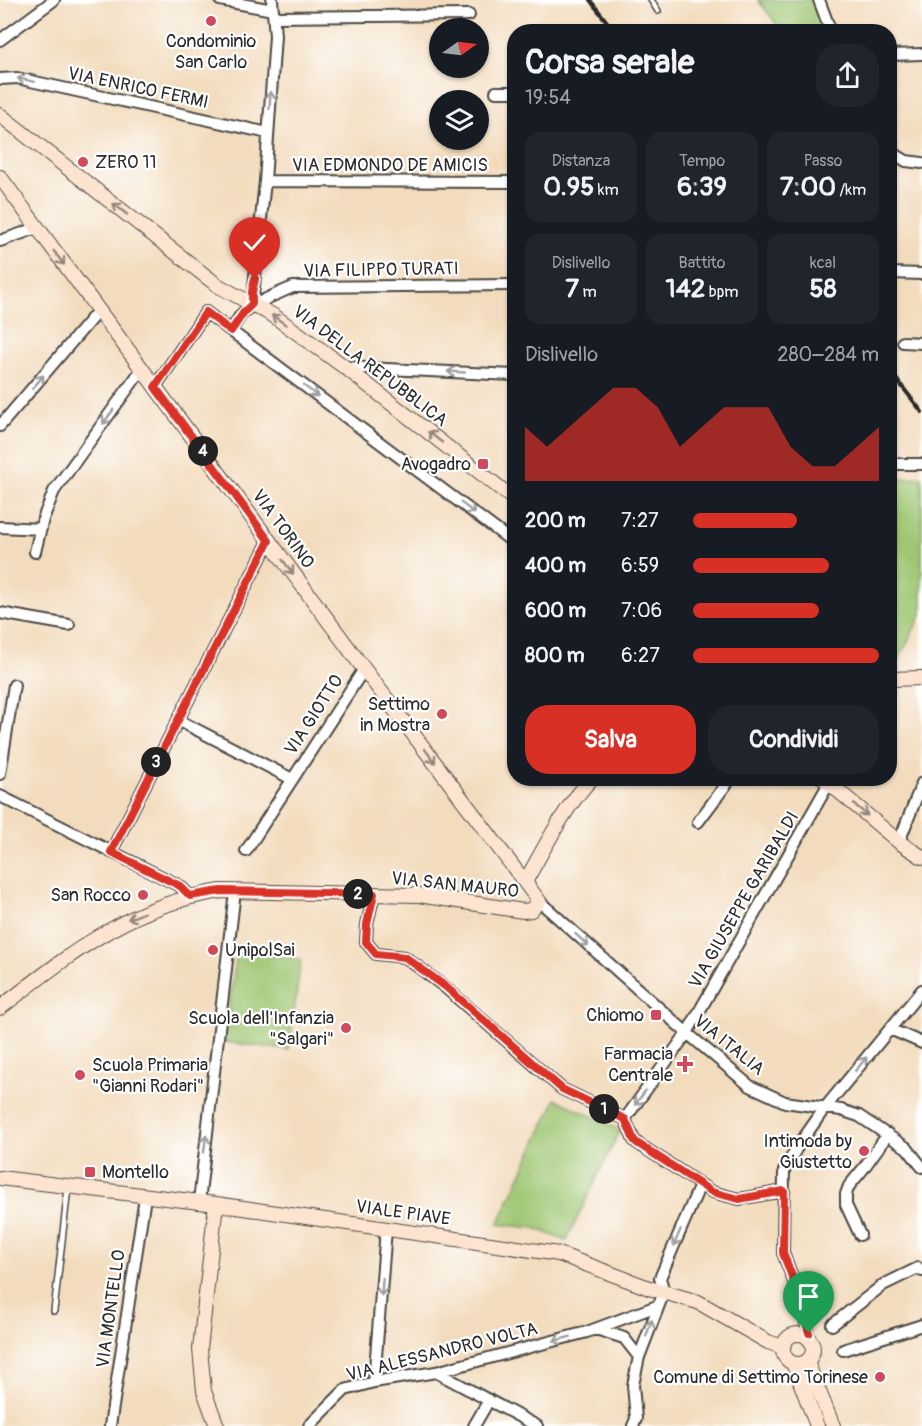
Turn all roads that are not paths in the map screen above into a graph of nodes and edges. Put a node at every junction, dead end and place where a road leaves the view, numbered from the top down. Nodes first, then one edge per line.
1 (54, 0) edge
2 (220, 0) edge
3 (651, 0) edge
4 (819, 0) edge
5 (273, 9) edge
6 (658, 11) dead end
7 (469, 15) dead end
8 (828, 24) edge
9 (0, 40) edge
10 (922, 54) edge
11 (897, 55) edge
12 (0, 79) edge
13 (496, 92) dead end
14 (507, 92) edge
15 (0, 115) edge
16 (268, 133) junction
17 (897, 155) edge
18 (922, 163) edge
19 (0, 177) edge
20 (265, 181) junction
21 (507, 182) edge
22 (37, 228) junction
23 (0, 241) edge
24 (897, 273) edge
25 (922, 274) edge
26 (507, 285) edge
27 (252, 304) junction
28 (98, 311) junction
29 (231, 331) junction
30 (903, 342) dead end
31 (922, 343) edge
32 (344, 367) junction
33 (142, 369) junction
34 (507, 375) edge
35 (155, 387) junction
36 (0, 426) edge
37 (897, 464) edge
38 (922, 464) edge
39 (507, 494) edge
40 (0, 526) edge
41 (41, 529) junction
42 (507, 538) edge
43 (269, 541) junction
44 (35, 552) dead end
45 (0, 613) edge
46 (69, 625) dead end
47 (364, 669) junction
48 (922, 678) edge
49 (897, 679) edge
50 (14, 685) dead end
51 (178, 720) junction
52 (0, 774) edge
53 (292, 779) junction
54 (922, 783) edge
55 (585, 786) edge
56 (725, 786) edge
57 (823, 786) edge
58 (832, 786) edge
59 (0, 796) edge
60 (698, 822) dead end
61 (899, 842) junction
62 (246, 850) dead end
63 (111, 852) junction
64 (922, 857) edge
65 (525, 882) junction
66 (235, 891) junction
67 (374, 894) junction
68 (190, 896) junction
69 (539, 901) junction
70 (922, 990) edge
71 (0, 1008) edge
72 (890, 1029) junction
73 (687, 1033) junction
74 (922, 1043) edge
75 (824, 1109) junction
76 (625, 1119) junction
77 (888, 1134) junction
78 (922, 1167) edge
79 (0, 1178) edge
80 (700, 1185) junction
81 (68, 1187) junction
82 (784, 1191) junction
83 (145, 1197) junction
84 (199, 1203) junction
85 (216, 1204) junction
86 (386, 1229) junction
87 (860, 1236) dead end
88 (921, 1268) edge
89 (664, 1292) junction
90 (657, 1306) junction
91 (54, 1311) dead end
92 (832, 1325) dead end
93 (921, 1325) edge
94 (595, 1329) junction
95 (808, 1336) junction
96 (783, 1347) junction
97 (843, 1350) dead end
98 (639, 1357) junction
99 (800, 1362) junction
100 (436, 1372) junction
101 (374, 1383) junction
102 (489, 1400) junction
103 (110, 1426) edge
104 (217, 1426) edge
105 (309, 1426) edge
106 (474, 1426) edge
107 (537, 1426) edge
108 (633, 1426) edge
109 (817, 1426) edge
110 (833, 1426) edge

1 - 9 street
2 - 5 street
3 - 6 lane
4 - 8 street
5 - 7 street
16 -> 5 street
10 - 11 street
16 -> 12 street, VIA ENRICO FERMI
13 - 14 street
27 -> 15 street, VIA DELLA REPUBBLICA
16 - 20 street
17 - 18 street
19 - 22 street, VIA TORINO
20 - 21 street, VIA EDMONDO DE AMICIS
20 - 27 street
22 - 23 street
22 -> 28 street, VIA TORINO
24 - 25 street
26 - 27 street, VIA FILIPPO TURATI
27 - 29 street
32 -> 27 street, VIA DELLA REPUBBLICA
28 - 33 street, VIA TORINO
36 -> 28 street
29 - 35 street
29 -> 42 street
30 - 31 street
34 -> 32 street
39 -> 32 street, VIA DELLA REPUBBLICA
33 - 35 street, VIA TORINO
33 -> 41 street
35 - 43 street, VIA TORINO
37 - 38 street
40 - 41 street
41 - 44 street
43 -> 47 street, VIA TORINO
43 - 51 street
45 - 46 street
47 - 53 street, VIA GIOTTO
47 -> 65 street, VIA TORINO
48 - 49 street
50 - 52 street
51 - 53 street, VIA GIOTTO
51 - 63 street
53 - 62 street, VIA GIOTTO
54 - 61 street
55 - 65 street
56 - 60 street
57 - 73 street, VIA GIUSEPPE GARIBALDI
58 -> 61 street
59 - 63 street
61 - 64 street
63 - 68 street
65 - 69 street, VIA TORINO
66 - 67 street, VIA SAN MAURO
66 - 68 street, VIA SAN MAURO
84 -> 66 street
67 - 69 street, VIA SAN MAURO
67 - 76 street
68 -> 71 street, VIA SAN MAURO
69 -> 73 street, VIA ITALIA
70 - 72 street
72 - 74 street
75 -> 72 street
73 - 75 street, VIA ITALIA
73 -> 76 street, VIA GIUSEPPE GARIBALDI
75 - 77 street, VIA ITALIA
75 - 82 street
76 - 80 street
77 - 78 street, VIA ITALIA
77 - 87 street
79 - 81 street, VIALE PIAVE
80 - 82 street
80 -> 89 street
81 - 83 street, VIALE PIAVE
81 - 91 lane
82 - 95 street
83 - 84 street, VIALE PIAVE
83 - 103 street, VIA MONTELLO
84 - 85 street, VIALE PIAVE
85 - 86 street, VIALE PIAVE
85 - 104 street
86 - 89 street, VIALE PIAVE
86 -> 101 street
88 - 92 street
89 - 90 street
89 - 96 street, VIALE PIAVE
90 - 94 street, VIA ALESSANDRO VOLTA
98 -> 90 street
93 - 97 street
94 - 98 street
94 -> 100 street, VIA ALESSANDRO VOLTA
95 - 96 street
95 - 99 street
96 - 99 street
98 - 108 street
99 - 109 street
99 - 110 street
100 - 101 street, VIA ALESSANDRO VOLTA
100 - 102 street
101 - 105 street, VIA ALESSANDRO VOLTA
102 - 106 street
102 - 107 street

